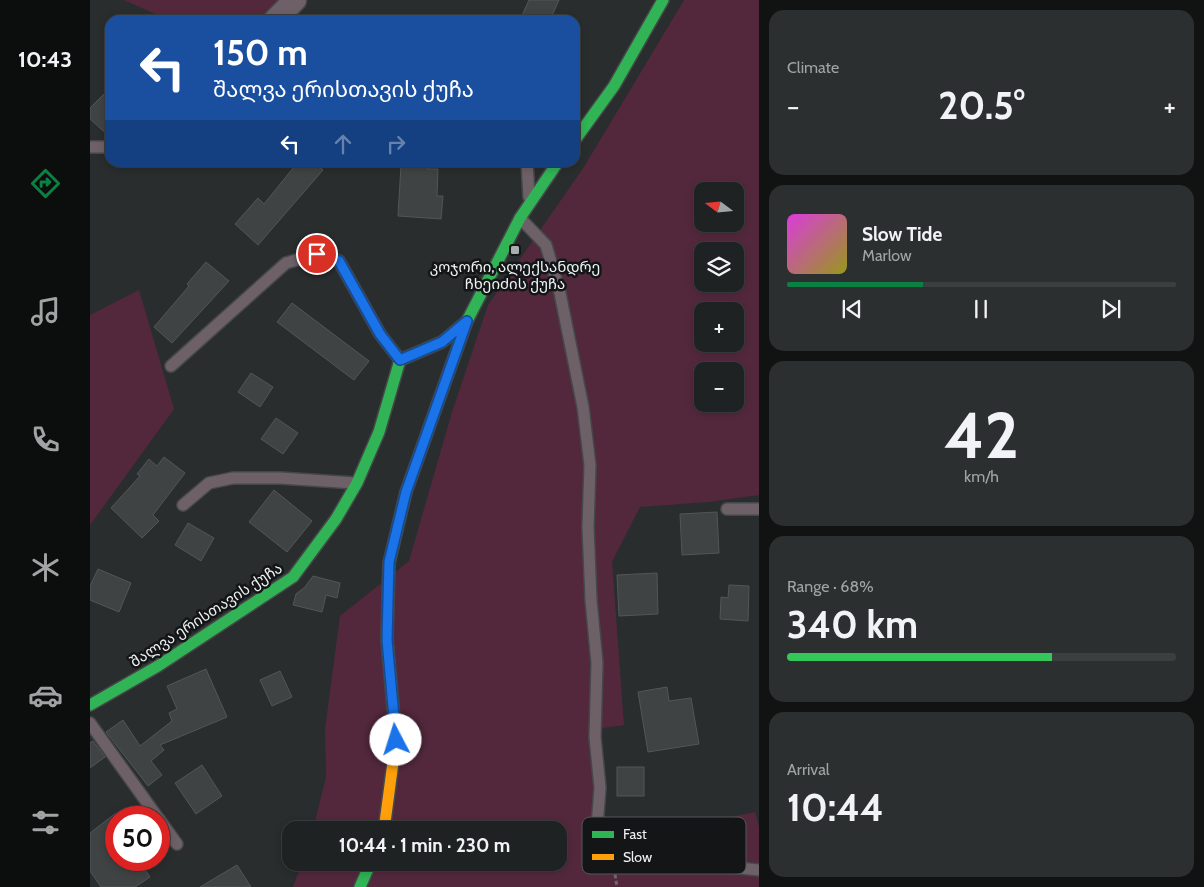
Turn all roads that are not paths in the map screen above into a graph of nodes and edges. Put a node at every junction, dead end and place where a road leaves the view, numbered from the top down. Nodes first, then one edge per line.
1 (295, 0) edge
2 (663, 0) edge
3 (280, 15) edge
4 (580, 133) edge
5 (90, 147) edge
6 (105, 147) edge
7 (527, 167) edge
8 (555, 167) edge
9 (530, 204) junction
10 (520, 218) junction
11 (467, 321) junction
12 (400, 360) junction
13 (171, 366) dead end
14 (357, 483) junction
15 (183, 505) dead end
16 (726, 509) dead end
17 (759, 510) edge
18 (90, 705) edge
19 (90, 723) edge
20 (149, 806) edge
21 (598, 817) edge
22 (385, 821) edge
23 (170, 834) edge
24 (177, 844) dead end
25 (746, 869) edge
26 (759, 870) edge
27 (367, 871) edge
28 (360, 887) edge

1 - 3 street
2 - 4 main road
5 - 6 lane
7 - 9 lane
8 - 9 main road
9 - 10 main road
10 - 11 main road
10 - 21 lane
11 - 12 main road
11 - 22 main road
12 - 13 lane
12 - 14 main road, შალვა ერისთავის ქუჩა
14 - 15 lane
14 - 18 main road, შალვა ერისთავის ქუჩა
16 - 17 lane
19 - 20 lane
23 - 24 lane
25 - 26 lane
27 - 28 main road

